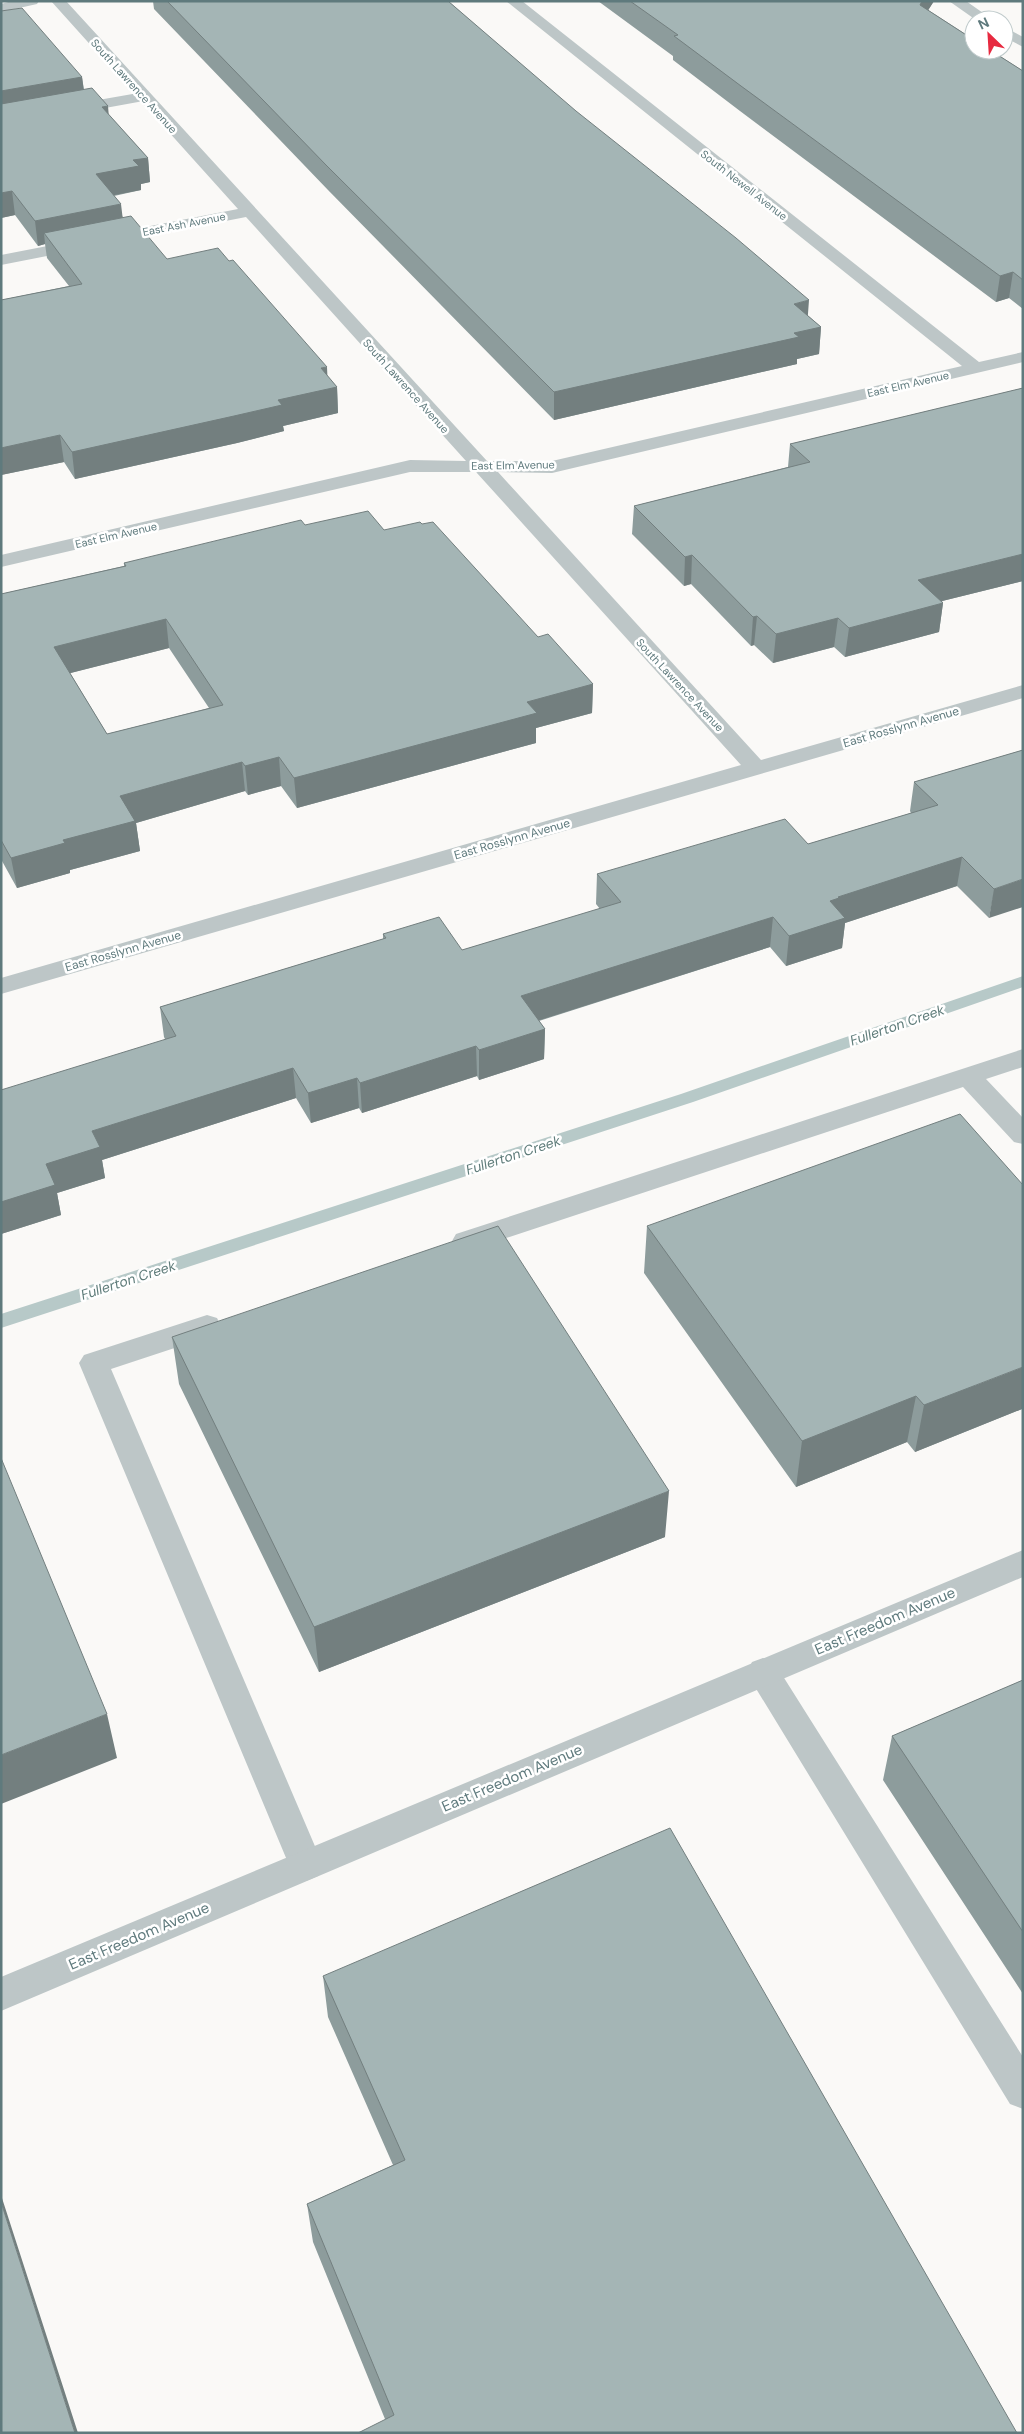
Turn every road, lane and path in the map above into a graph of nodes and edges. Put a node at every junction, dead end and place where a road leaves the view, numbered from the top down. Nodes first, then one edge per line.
1 (32, 1) edge
2 (58, 1) edge
3 (513, 1) edge
4 (956, 1) edge
5 (1, 8) edge
6 (970, 10) edge
7 (144, 97) junction
8 (1, 122) edge
9 (248, 212) junction
10 (1, 260) edge
11 (1023, 357) edge
12 (976, 368) junction
13 (478, 466) junction
14 (1, 561) edge
15 (1023, 691) edge
16 (757, 769) junction
17 (1, 986) edge
18 (1023, 1058) edge
19 (968, 1076) junction
20 (1023, 1135) edge
21 (442, 1249) edge
22 (235, 1316) edge
23 (1023, 1563) edge
24 (763, 1672) junction
25 (306, 1865) junction
26 (1, 1994) edge
27 (1023, 2091) edge

1 - 5 street
2 - 7 street, South Lawrence Avenue
3 - 12 street, South Newell Avenue
4 - 6 street
7 - 8 street
7 - 9 street, South Lawrence Avenue
9 - 10 street, East Ash Avenue
9 - 13 street, South Lawrence Avenue
11 - 12 street, East Elm Avenue
12 - 13 street, East Elm Avenue
13 - 14 street, East Elm Avenue
13 - 16 street, South Lawrence Avenue
15 - 16 street, East Rosslynn Avenue
16 - 17 street, East Rosslynn Avenue
18 - 19 street
19 - 20 street
19 - 21 street
22 - 25 street
23 - 24 street, East Freedom Avenue
24 - 25 street, East Freedom Avenue
24 - 27 street
25 - 26 street, East Freedom Avenue

